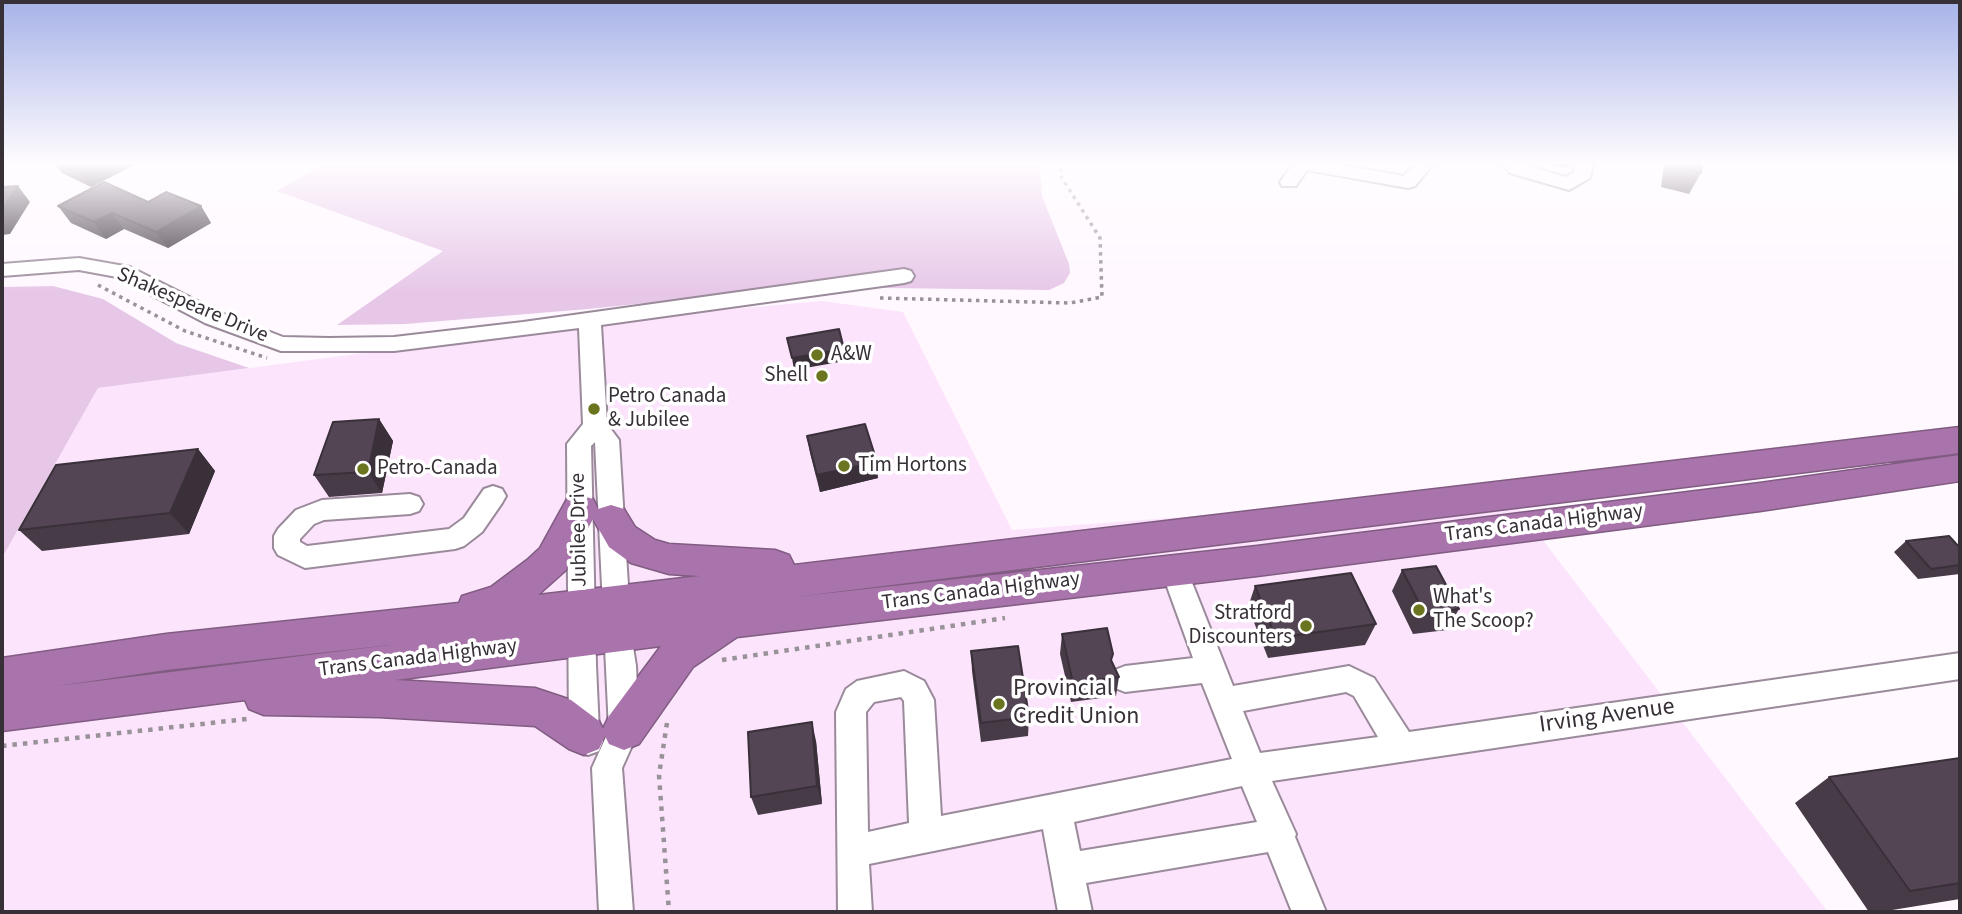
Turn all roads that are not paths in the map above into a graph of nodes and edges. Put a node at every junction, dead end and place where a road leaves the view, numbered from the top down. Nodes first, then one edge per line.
1 (2, 270) edge
2 (904, 276) dead end
3 (590, 321) junction
4 (1960, 440) edge
5 (1960, 468) edge
6 (493, 496) dead end
7 (410, 505) dead end
8 (596, 514) junction
9 (1174, 570) junction
10 (859, 572) junction
11 (599, 620) junction
12 (422, 624) junction
13 (724, 641) junction
14 (1960, 666) edge
15 (1210, 669) junction
16 (2, 676) edge
17 (1125, 679) dead end
18 (127, 695) junction
19 (1225, 701) junction
20 (2, 712) edge
21 (605, 745) junction
22 (1401, 747) junction
23 (1253, 769) junction
24 (1056, 811) junction
25 (1280, 834) junction
26 (926, 835) junction
27 (852, 852) junction
28 (1067, 870) junction
29 (616, 912) edge
30 (855, 912) edge
31 (1075, 912) edge
32 (1310, 912) edge

1 - 3 street, Shakespeare Drive
2 - 3 street, Shakespeare Drive
3 - 8 street, Jubilee Drive
4 - 10 highway, Trans Canada Highway
5 - 9 highway, Trans Canada Highway
6 - 7 street
8 - 10 highway
8 - 11 street, Jubilee Drive
8 - 11 street, Jubilee Drive
8 - 12 highway
9 - 13 highway, Trans Canada Highway
9 - 15 street
10 - 11 highway, Trans Canada Highway
11 - 12 highway, Trans Canada Highway
11 - 13 highway, Trans Canada Highway
11 - 18 highway, Trans Canada Highway
11 - 21 street
11 - 21 street
12 - 16 highway, Trans Canada Highway
13 - 21 highway
14 - 22 street, Irving Avenue
15 - 17 street
15 - 19 street
18 - 20 highway, Trans Canada Highway
18 - 21 highway
19 - 22 street
19 - 23 street
21 - 29 street
22 - 23 street, Irving Avenue
23 - 24 street, Irving Avenue
23 - 25 street
24 - 26 street, Irving Avenue
24 - 28 street
25 - 28 street
25 - 32 street
26 - 27 street, Irving Avenue
26 - 27 street
27 - 30 street
28 - 31 street

